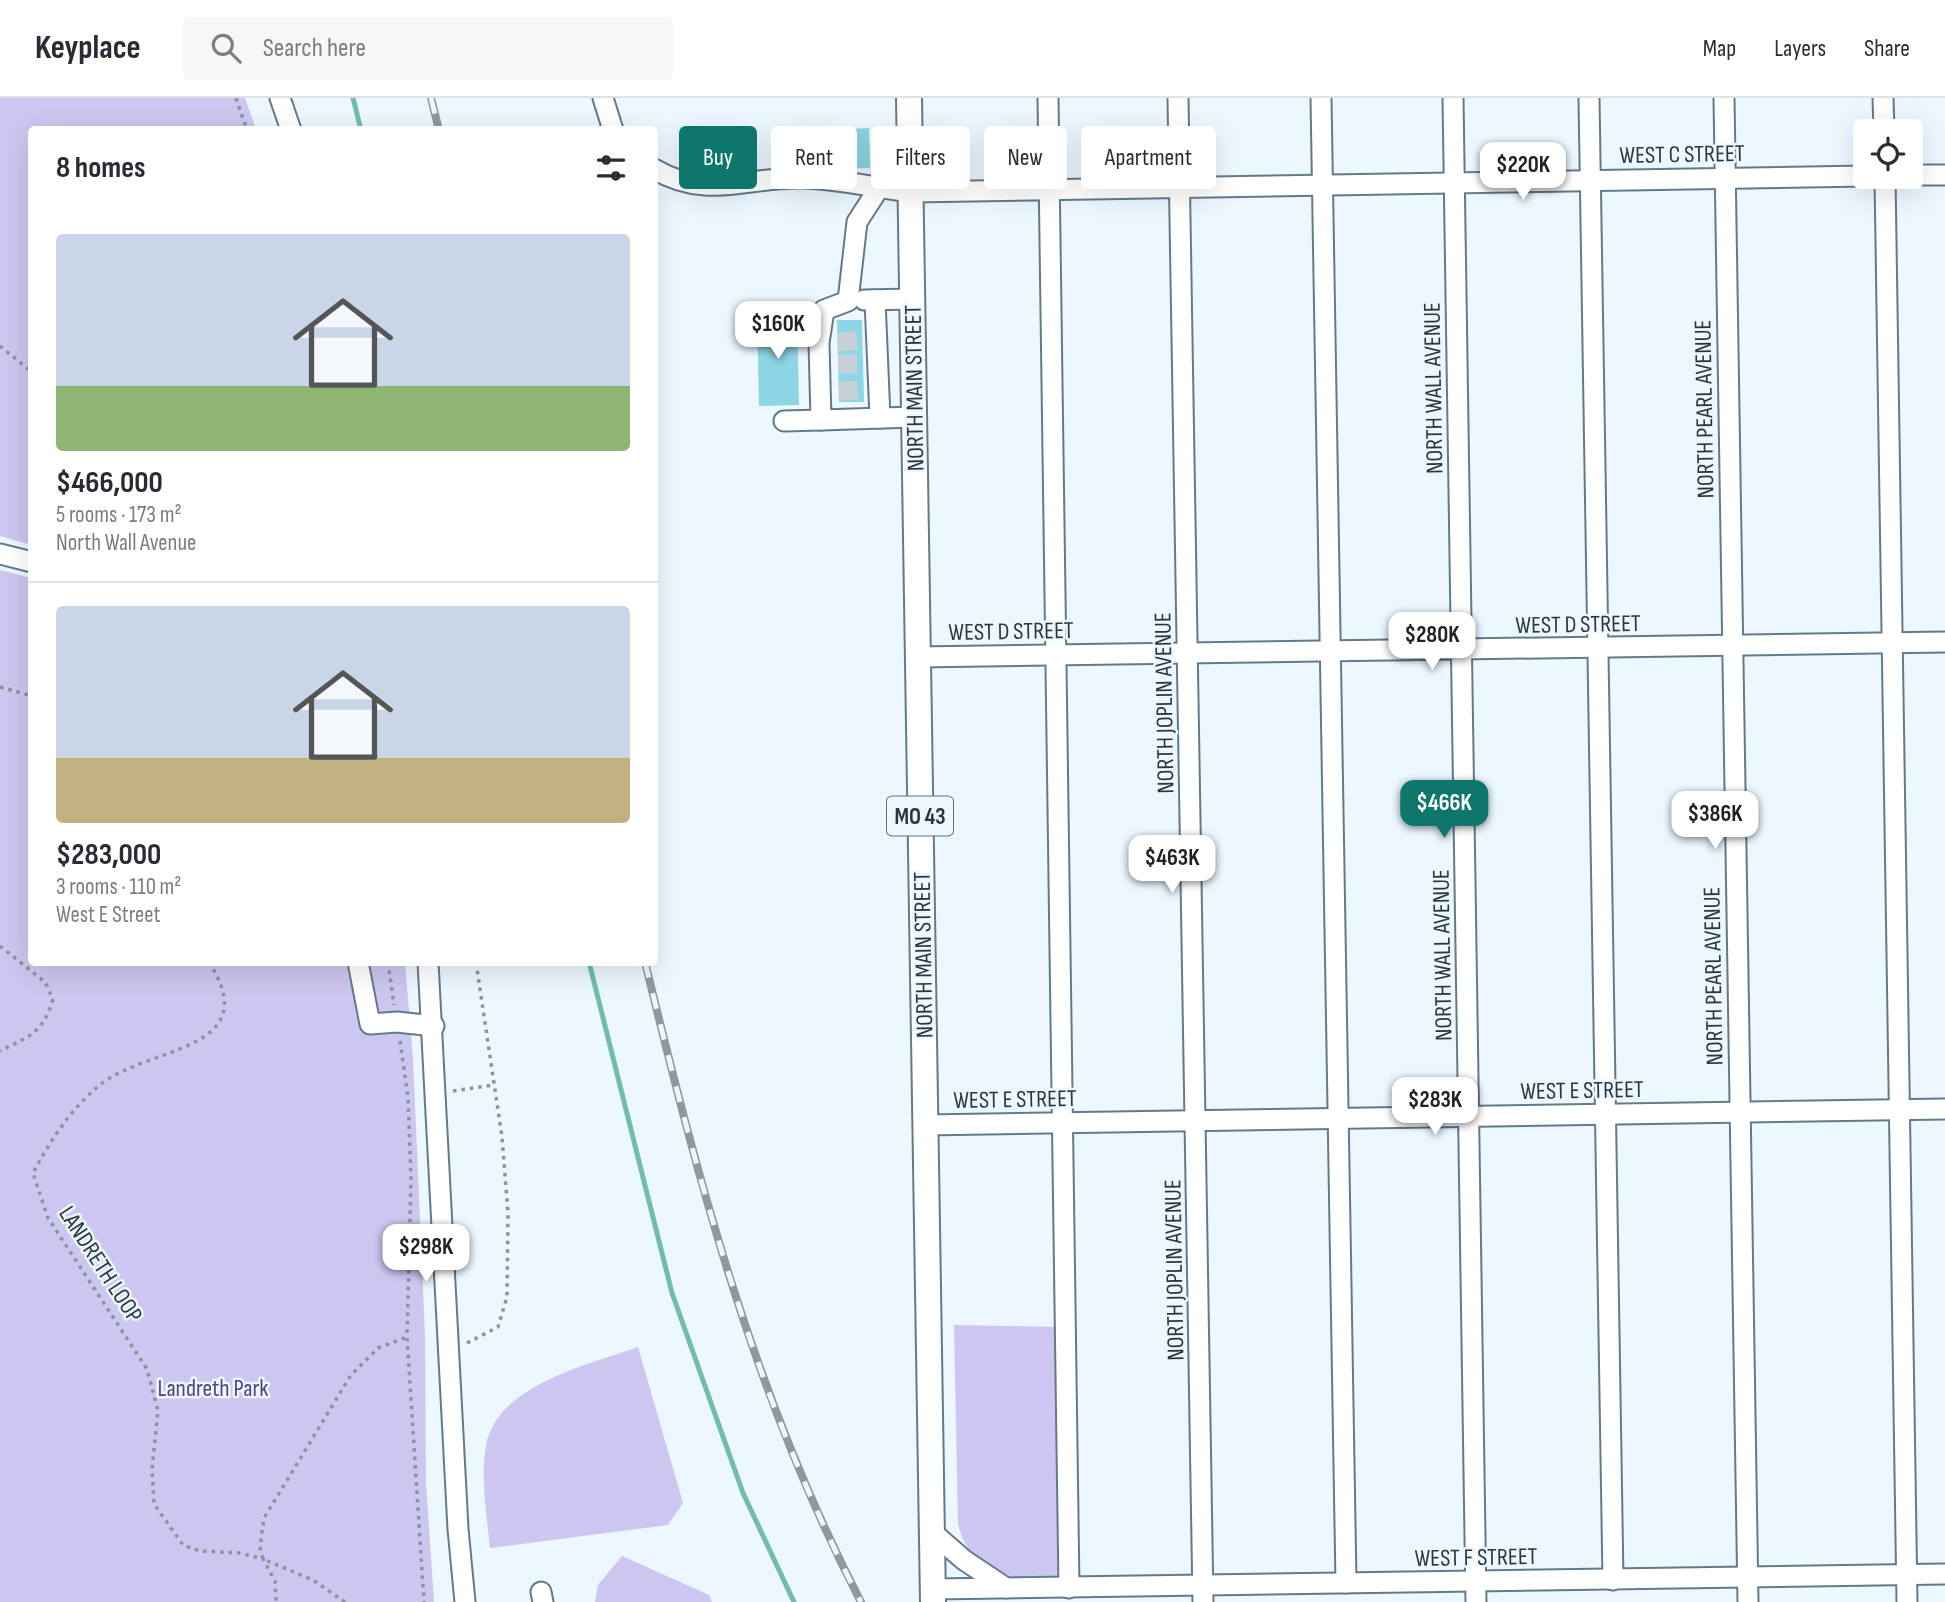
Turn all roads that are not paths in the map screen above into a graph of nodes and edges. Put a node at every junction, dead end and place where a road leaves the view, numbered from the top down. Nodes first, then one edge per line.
1 (280, 98) edge
2 (603, 98) edge
3 (909, 98) edge
4 (1048, 98) edge
5 (1178, 98) edge
6 (1321, 98) edge
7 (1453, 98) edge
8 (1589, 98) edge
9 (1724, 98) edge
10 (1883, 98) edge
11 (1884, 119) edge
12 (290, 126) edge
13 (610, 126) edge
14 (1179, 126) edge
15 (658, 171) edge
16 (1945, 175) edge
17 (1853, 176) edge
18 (1923, 176) edge
19 (1726, 178) junction
20 (1591, 181) junction
21 (1454, 183) junction
22 (1322, 185) junction
23 (871, 186) edge
24 (1216, 186) edge
25 (878, 189) edge
26 (887, 189) edge
27 (1093, 189) edge
28 (1180, 189) edge
29 (1885, 189) edge
30 (1049, 190) junction
31 (911, 192) junction
32 (912, 299) junction
33 (875, 300) junction
34 (848, 301) junction
35 (914, 417) junction
36 (880, 418) junction
37 (821, 420) junction
38 (784, 421) dead end
39 (0, 554) edge
40 (28, 561) edge
41 (1945, 642) edge
42 (1892, 643) junction
43 (1731, 645) junction
44 (1598, 648) junction
45 (1461, 651) junction
46 (1330, 653) junction
47 (1187, 654) junction
48 (1056, 655) junction
49 (918, 657) junction
50 (359, 966) edge
51 (428, 966) edge
52 (434, 1026) junction
53 (1945, 1109) edge
54 (1899, 1110) junction
55 (1740, 1112) junction
56 (1606, 1114) junction
57 (1468, 1116) junction
58 (1338, 1118) junction
59 (1197, 1120) junction
60 (1062, 1122) junction
61 (925, 1125) junction
62 (933, 1533) junction
63 (1945, 1574) edge
64 (1906, 1575) junction
65 (1747, 1578) junction
66 (1613, 1580) junction
67 (1475, 1582) junction
68 (1346, 1584) junction
69 (1007, 1588) junction
70 (1069, 1588) junction
71 (1203, 1594) edge
72 (933, 1595) edge
73 (466, 1602) edge
74 (1476, 1602) edge
75 (1748, 1602) edge
76 (1907, 1602) edge

1 - 12 street
2 - 13 street
3 - 31 main road, NORTH MAIN STREET / MO 43
4 - 30 street
5 - 14 street, NORTH JOPLIN AVENUE
6 - 22 street
7 - 21 street, NORTH WALL AVENUE
8 - 20 street
9 - 19 street, NORTH PEARL AVENUE
10 - 11 street
15 - 23 street, WEST C STREET
16 - 18 street
17 - 19 street, WEST C STREET
19 - 20 street, WEST C STREET
19 - 43 street, NORTH PEARL AVENUE
20 - 21 street, WEST C STREET
20 - 44 street
21 - 22 street, WEST C STREET
21 - 45 street, NORTH WALL AVENUE
22 - 24 street, WEST C STREET
22 - 46 street
25 - 34 street
26 - 31 street, WEST C STREET
27 - 30 street, WEST C STREET
28 - 47 street, NORTH JOPLIN AVENUE
29 - 42 street
30 - 31 street, WEST C STREET
30 - 48 street
31 - 32 main road, NORTH MAIN STREET / MO 43
32 - 33 street
32 - 35 main road, NORTH MAIN STREET / MO 43
33 - 34 street
33 - 36 street
34 - 37 street
35 - 36 street
35 - 49 main road, NORTH MAIN STREET / MO 43
36 - 37 street
37 - 38 street
39 - 40 street
41 - 42 street, WEST D STREET
42 - 43 street, WEST D STREET
42 - 54 street
43 - 44 street, WEST D STREET
43 - 55 street, NORTH PEARL AVENUE
44 - 45 street, WEST D STREET
44 - 56 street
45 - 46 street, WEST D STREET
45 - 57 street, NORTH WALL AVENUE
46 - 47 street, WEST D STREET
46 - 58 street
47 - 48 street, WEST D STREET
47 - 59 street, NORTH JOPLIN AVENUE
48 - 49 street, WEST D STREET
48 - 60 street
49 - 61 main road, NORTH MAIN STREET / MO 43
50 - 52 street
51 - 52 street
52 - 73 street
53 - 54 street, WEST E STREET
54 - 55 street, WEST E STREET
54 - 64 street
55 - 56 street, WEST E STREET
55 - 65 street, NORTH PEARL AVENUE
56 - 57 street, WEST E STREET
56 - 66 street
57 - 58 street, WEST E STREET
57 - 67 street, NORTH WALL AVENUE
58 - 59 street, WEST E STREET
58 - 68 street
59 - 60 street, WEST E STREET
59 - 71 street, NORTH JOPLIN AVENUE
60 - 61 street, WEST E STREET
60 - 70 street
61 - 62 main road, NORTH MAIN STREET / MO 43
62 - 69 street
62 - 72 main road, NORTH MAIN STREET / MO 43
63 - 64 street, WEST F STREET
64 - 65 street, WEST F STREET
64 - 76 street
65 - 66 street, WEST F STREET
65 - 75 street, NORTH PEARL AVENUE
66 - 67 street, WEST F STREET
67 - 68 street, WEST F STREET
67 - 74 street, NORTH WALL AVENUE
68 - 71 street, WEST F STREET
69 - 70 street, WEST F STREET
69 - 72 street, WEST F STREET
70 - 71 street, WEST F STREET

